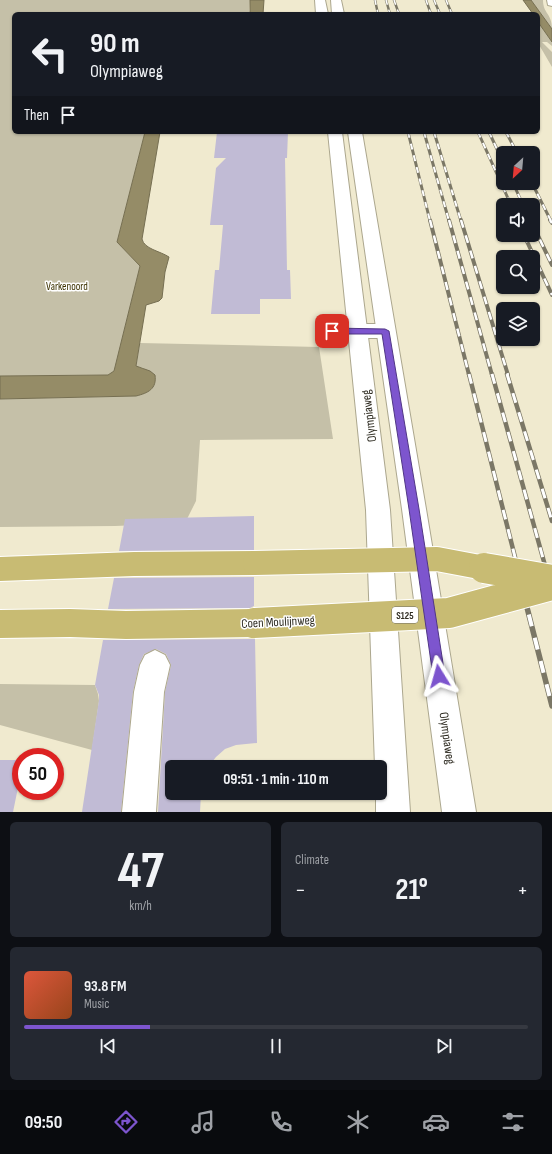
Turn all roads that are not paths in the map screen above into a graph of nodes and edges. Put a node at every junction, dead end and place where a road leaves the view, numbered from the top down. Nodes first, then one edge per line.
1 (320, 0) edge
2 (336, 0) edge
3 (322, 12) edge
4 (338, 12) edge
5 (335, 134) edge
6 (354, 134) edge
7 (332, 331) dead end
8 (372, 331) junction
9 (0, 569) edge
10 (552, 580) edge
11 (552, 585) edge
12 (0, 624) edge
13 (155, 665) dead end
14 (139, 812) edge
15 (393, 812) edge
16 (459, 812) edge

1 - 3 main road
2 - 4 main road
5 - 8 main road, Olympiaweg
6 - 8 main road, Olympiaweg
7 - 8 main road
8 - 15 main road, Olympiaweg
8 - 16 main road, Olympiaweg
9 - 10 main road, bridge
11 - 12 main road, Coen Moulijnweg / S125, bridge
13 - 14 main road

